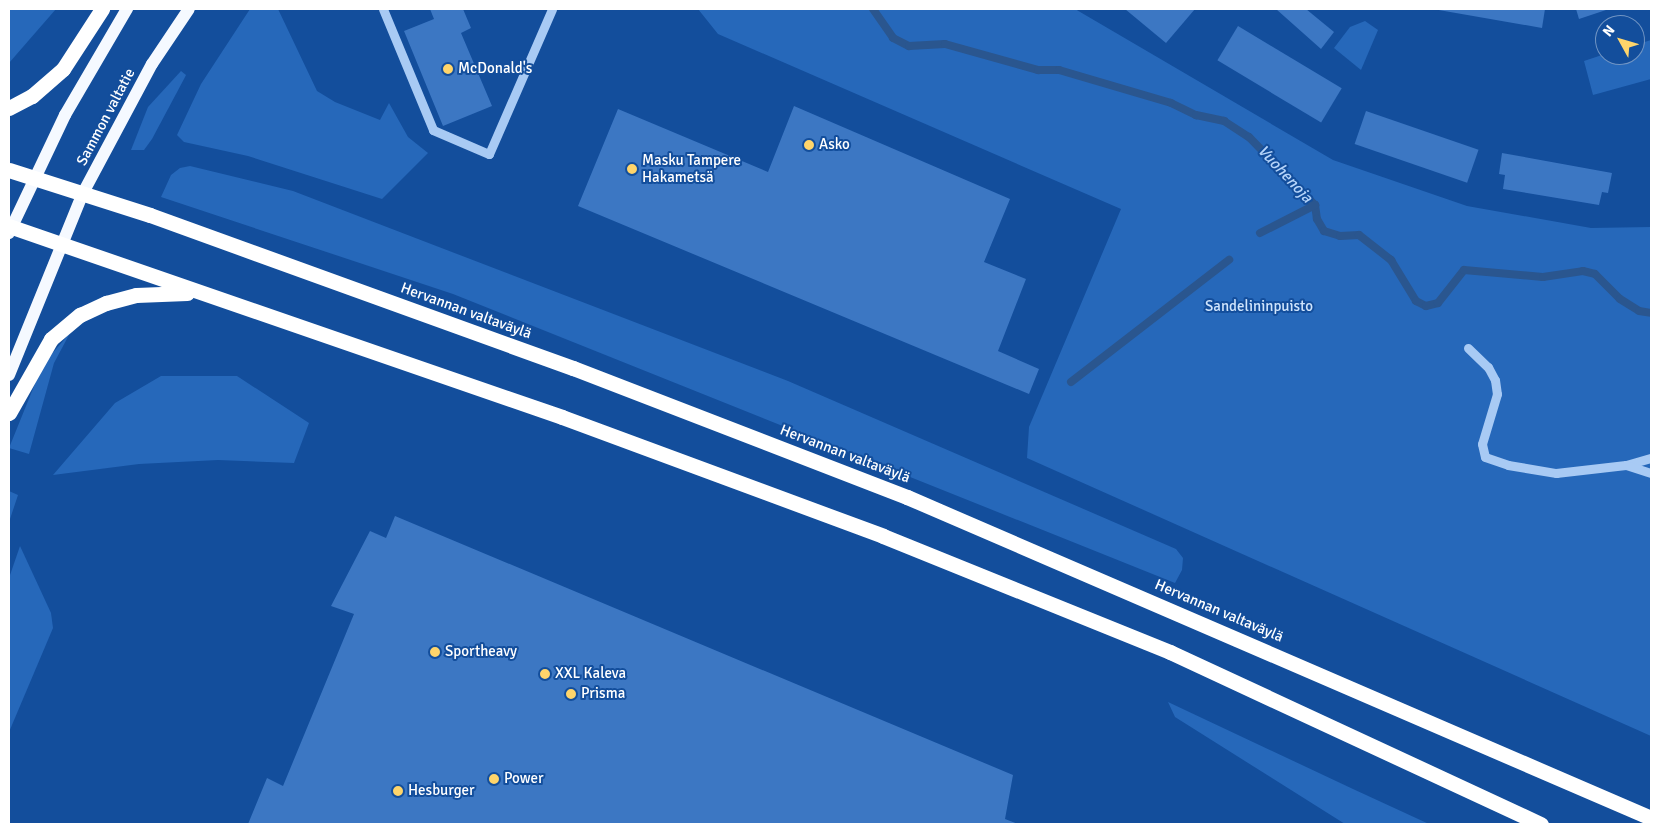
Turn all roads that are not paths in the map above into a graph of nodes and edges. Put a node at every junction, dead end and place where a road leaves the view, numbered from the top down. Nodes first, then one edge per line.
1 (102, 9) edge
2 (127, 9) edge
3 (189, 9) edge
4 (383, 9) edge
5 (552, 9) edge
6 (9, 108) edge
7 (9, 170) edge
8 (33, 178) junction
9 (84, 193) junction
10 (9, 228) edge
11 (60, 245) junction
12 (194, 292) junction
13 (1468, 348) dead end
14 (9, 375) edge
15 (9, 413) edge
16 (1651, 458) edge
17 (1626, 465) junction
18 (1651, 473) edge
19 (1490, 801) junction
20 (1651, 818) edge
21 (1515, 824) edge
22 (1541, 824) edge

1 - 6 highway
2 - 8 main road
3 - 9 main road, Sammon valtatie
4 - 5 lane
7 - 8 highway, Hervannan valtaväylä
8 - 9 highway, Hervannan valtaväylä
8 - 10 main road
9 - 11 main road, Sammon valtatie
9 - 20 highway, Hervannan valtaväylä
10 - 11 highway
11 - 12 highway
11 - 14 main road, Sammon valtatie
12 - 15 highway
12 - 19 highway
13 - 17 lane
16 - 17 lane
17 - 18 lane
19 - 21 highway
19 - 22 highway

